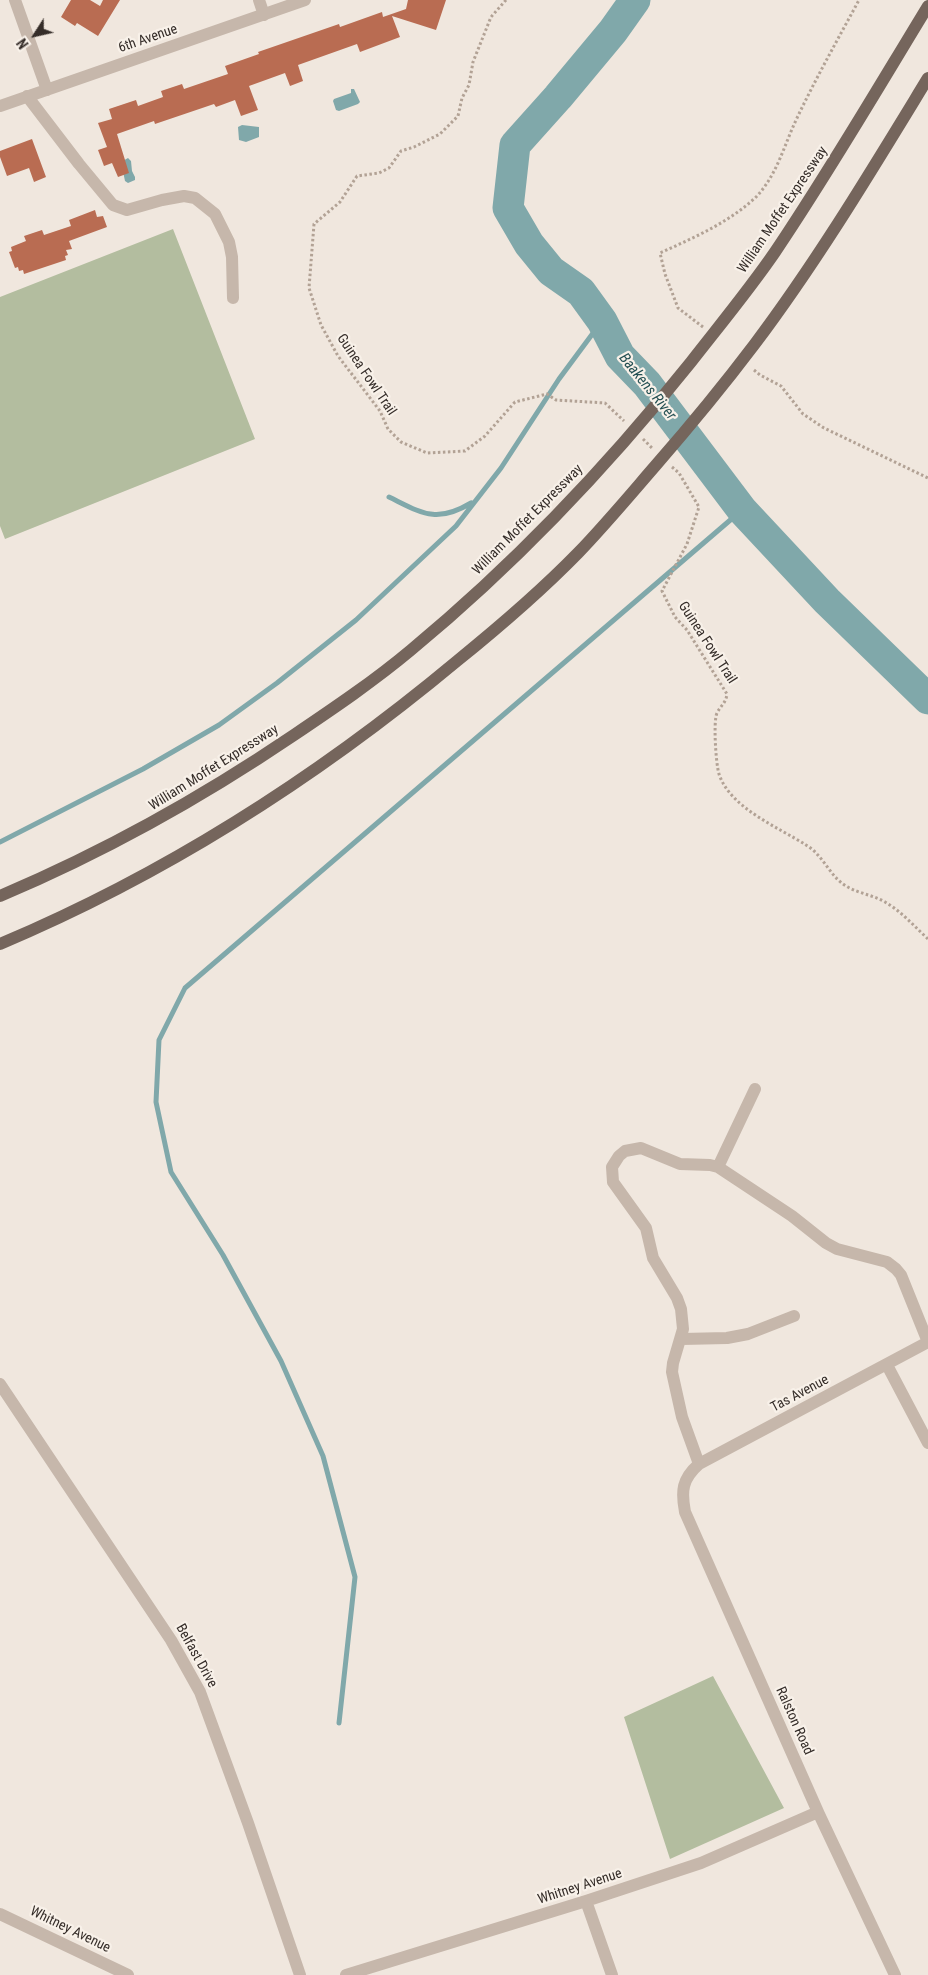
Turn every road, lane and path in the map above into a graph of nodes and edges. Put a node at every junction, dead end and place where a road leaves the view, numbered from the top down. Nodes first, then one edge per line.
1 (15, 0) edge
2 (259, 0) edge
3 (305, 0) edge
4 (506, 0) edge
5 (928, 6) edge
6 (264, 15) junction
7 (928, 78) edge
8 (46, 90) junction
9 (27, 96) junction
10 (0, 106) edge
11 (233, 298) dead end
12 (605, 403) dead end
13 (679, 473) dead end
14 (0, 896) edge
15 (928, 939) edge
16 (0, 944) edge
17 (755, 1089) dead end
18 (718, 1167) junction
19 (794, 1316) dead end
20 (682, 1339) junction
21 (928, 1342) edge
22 (887, 1365) junction
23 (0, 1384) edge
24 (928, 1443) edge
25 (699, 1464) junction
26 (688, 1474) joint
27 (818, 1812) junction
28 (586, 1901) junction
29 (0, 1914) edge
30 (128, 1975) edge
31 (300, 1975) edge
32 (346, 1975) edge
33 (612, 1975) edge
34 (895, 1975) edge

1 - 8 street
2 - 6 street
3 - 6 street, 6th Avenue
4 - 12 path, Guinea Fowl Trail
5 - 14 main road, William Moffet Expressway
6 - 8 street, 6th Avenue
7 - 16 main road
8 - 9 street, 6th Avenue
9 - 10 street, 6th Avenue
9 - 11 street
13 - 15 path, Guinea Fowl Trail
17 - 18 street
18 - 20 street
18 - 21 street
19 - 20 street
20 - 25 street
21 - 22 street, Tas Avenue
22 - 24 street
22 - 25 street, Tas Avenue
23 - 31 street, Belfast Drive
25 - 26 street, Tas Avenue
26 - 27 street, Ralston Road
27 - 28 street, Whitney Avenue
27 - 34 street, Ralston Road
28 - 32 street, Whitney Avenue
28 - 33 street
29 - 30 street, Whitney Avenue

